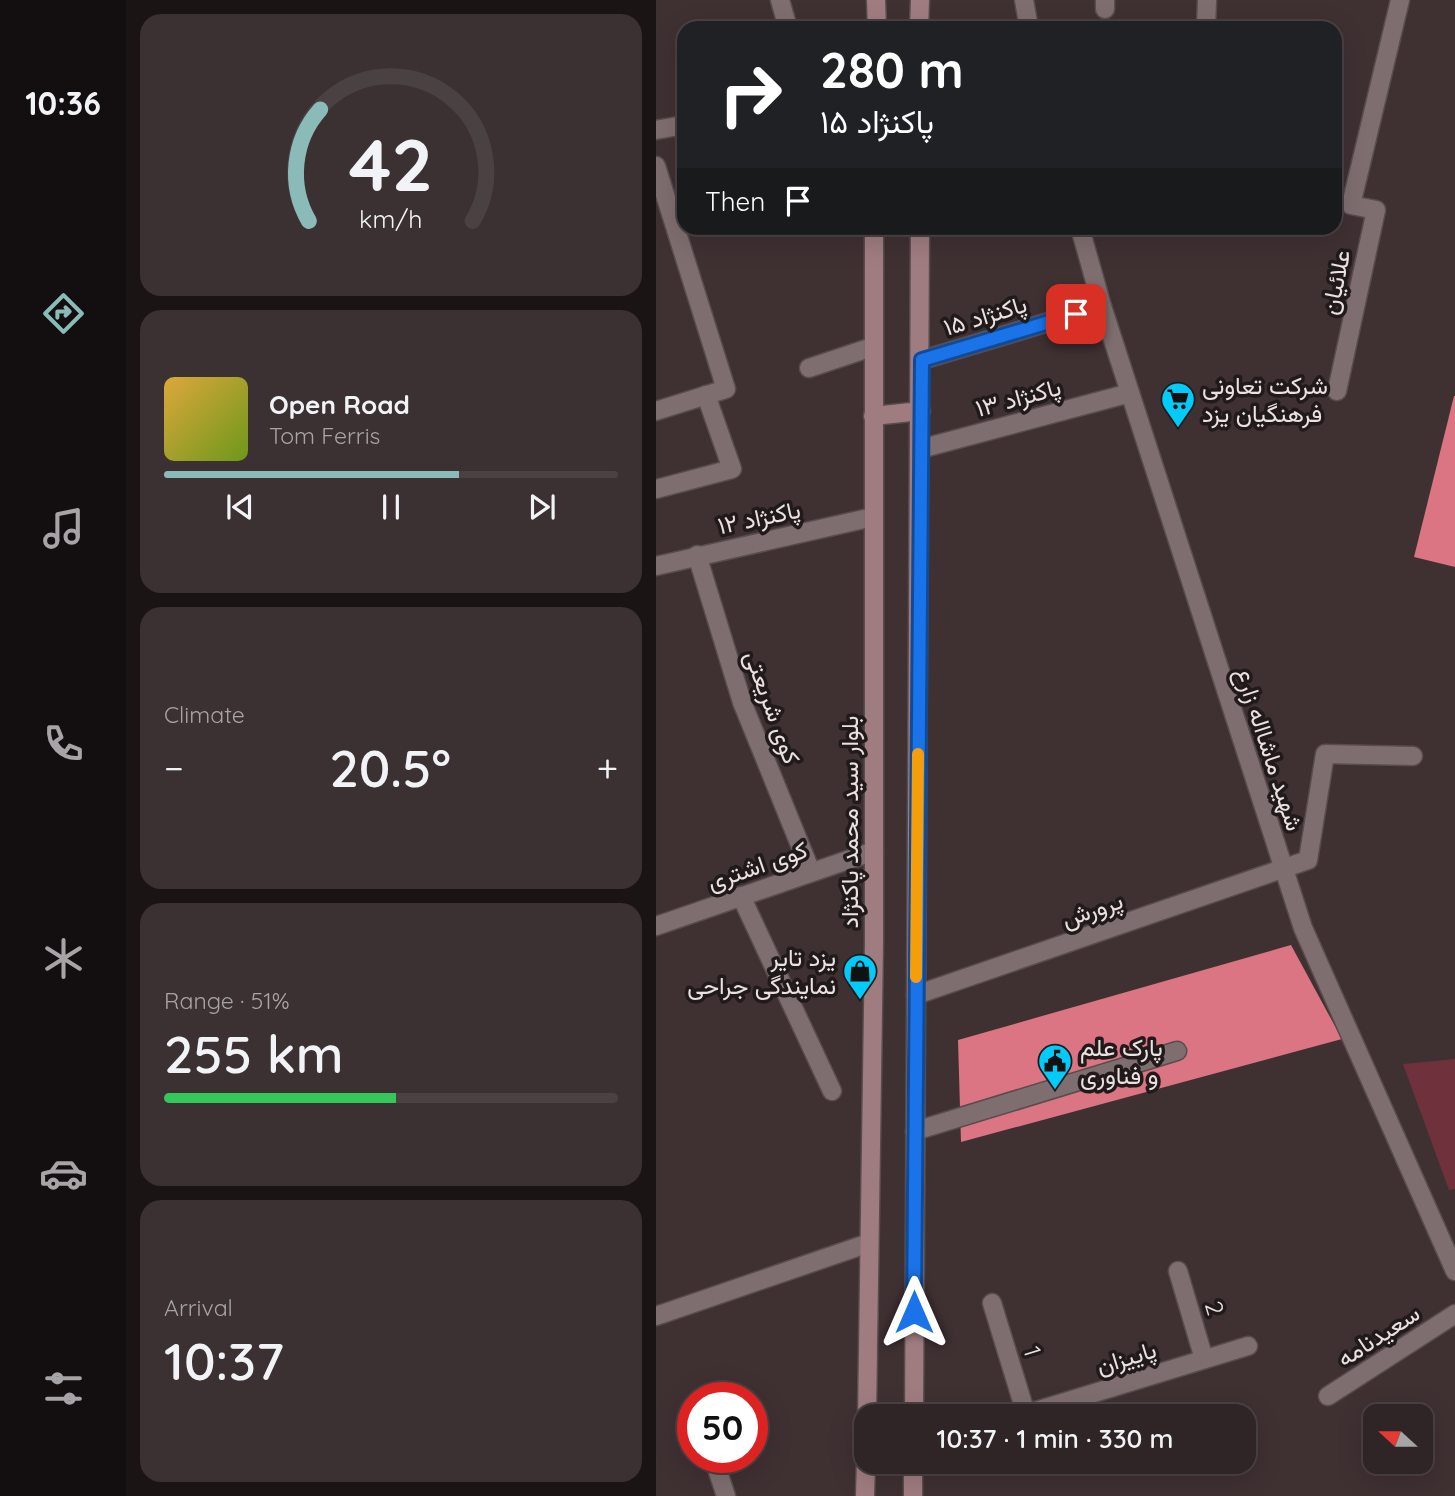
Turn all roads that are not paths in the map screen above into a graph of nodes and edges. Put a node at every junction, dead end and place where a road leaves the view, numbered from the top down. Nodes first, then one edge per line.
1 (780, 0) edge
2 (876, 0) edge
3 (920, 0) edge
4 (1024, 0) edge
5 (1207, 0) edge
6 (1400, 0) edge
7 (786, 21) edge
8 (876, 21) edge
9 (919, 21) edge
10 (1028, 21) edge
11 (1206, 21) edge
12 (677, 126) edge
13 (656, 130) edge
14 (657, 173) edge
15 (874, 235) edge
16 (920, 235) edge
17 (1082, 235) edge
18 (1102, 306) junction
19 (872, 347) junction
20 (922, 360) junction
21 (809, 368) dead end
22 (1337, 391) dead end
23 (1130, 393) junction
24 (706, 395) junction
25 (656, 411) edge
26 (921, 411) junction
27 (872, 416) junction
28 (920, 449) junction
29 (656, 489) edge
30 (873, 517) junction
31 (697, 555) junction
32 (656, 566) edge
33 (1413, 756) dead end
34 (874, 851) junction
35 (1283, 868) junction
36 (811, 872) junction
37 (741, 896) junction
38 (656, 926) edge
39 (916, 995) junction
40 (1177, 1051) dead end
41 (832, 1091) dead end
42 (915, 1131) junction
43 (869, 1243) junction
44 (1455, 1270) edge
45 (1178, 1271) dead end
46 (992, 1303) dead end
47 (1455, 1314) edge
48 (656, 1316) edge
49 (1248, 1346) dead end
50 (1204, 1359) junction
51 (1328, 1396) dead end
52 (867, 1404) edge
53 (914, 1404) edge
54 (1020, 1404) edge
55 (1059, 1404) edge
56 (718, 1473) edge
57 (866, 1474) edge
58 (913, 1474) edge
59 (727, 1496) edge
60 (865, 1496) edge
61 (913, 1496) edge

1 - 7 street
2 - 8 main road
3 - 9 main road
4 - 10 street
5 - 11 street
6 - 22 street, علائیان
12 - 13 street
14 - 24 street
15 - 19 main road, بلوار سید محمد پاکنژاد
16 - 20 main road
17 - 18 street, شهید ماشااله زارع
18 - 20 street, پاکنژاد ۱۵
18 - 23 street, شهید ماشااله زارع
19 - 21 street
19 - 27 main road, بلوار سید محمد پاکنژاد
20 - 26 main road
23 - 28 street, پاکنژاد ۱۳
23 - 35 street, شهید ماشااله زارع
24 - 25 street
24 - 29 street
26 - 27 main road
26 - 28 main road
27 - 30 main road, بلوار سید محمد پاکنژاد
28 - 39 main road
30 - 31 street, پاکنژاد ۱۲
30 - 34 main road, بلوار سید محمد پاکنژاد
31 - 32 street, پاکنژاد ۱۲
31 - 36 street, کوی شریعتی
33 - 35 street, پرورش
34 - 36 street, کوی اشتری
34 - 43 main road, بلوار سید محمد پاکنژاد
35 - 39 street, پرورش
35 - 44 street, شهید ماشااله زارع
36 - 37 street, کوی اشتری
37 - 38 street, کوی اشتری
37 - 41 street
39 - 42 main road
40 - 42 street
42 - 53 main road
43 - 48 street
43 - 52 main road, بلوار سید محمد پاکنژاد
45 - 50 street, 2
46 - 54 street, 1
47 - 51 street, سعیدنامه
49 - 50 street, پاییزان
50 - 55 street, پاییزان
56 - 59 street
57 - 60 main road
58 - 61 main road

